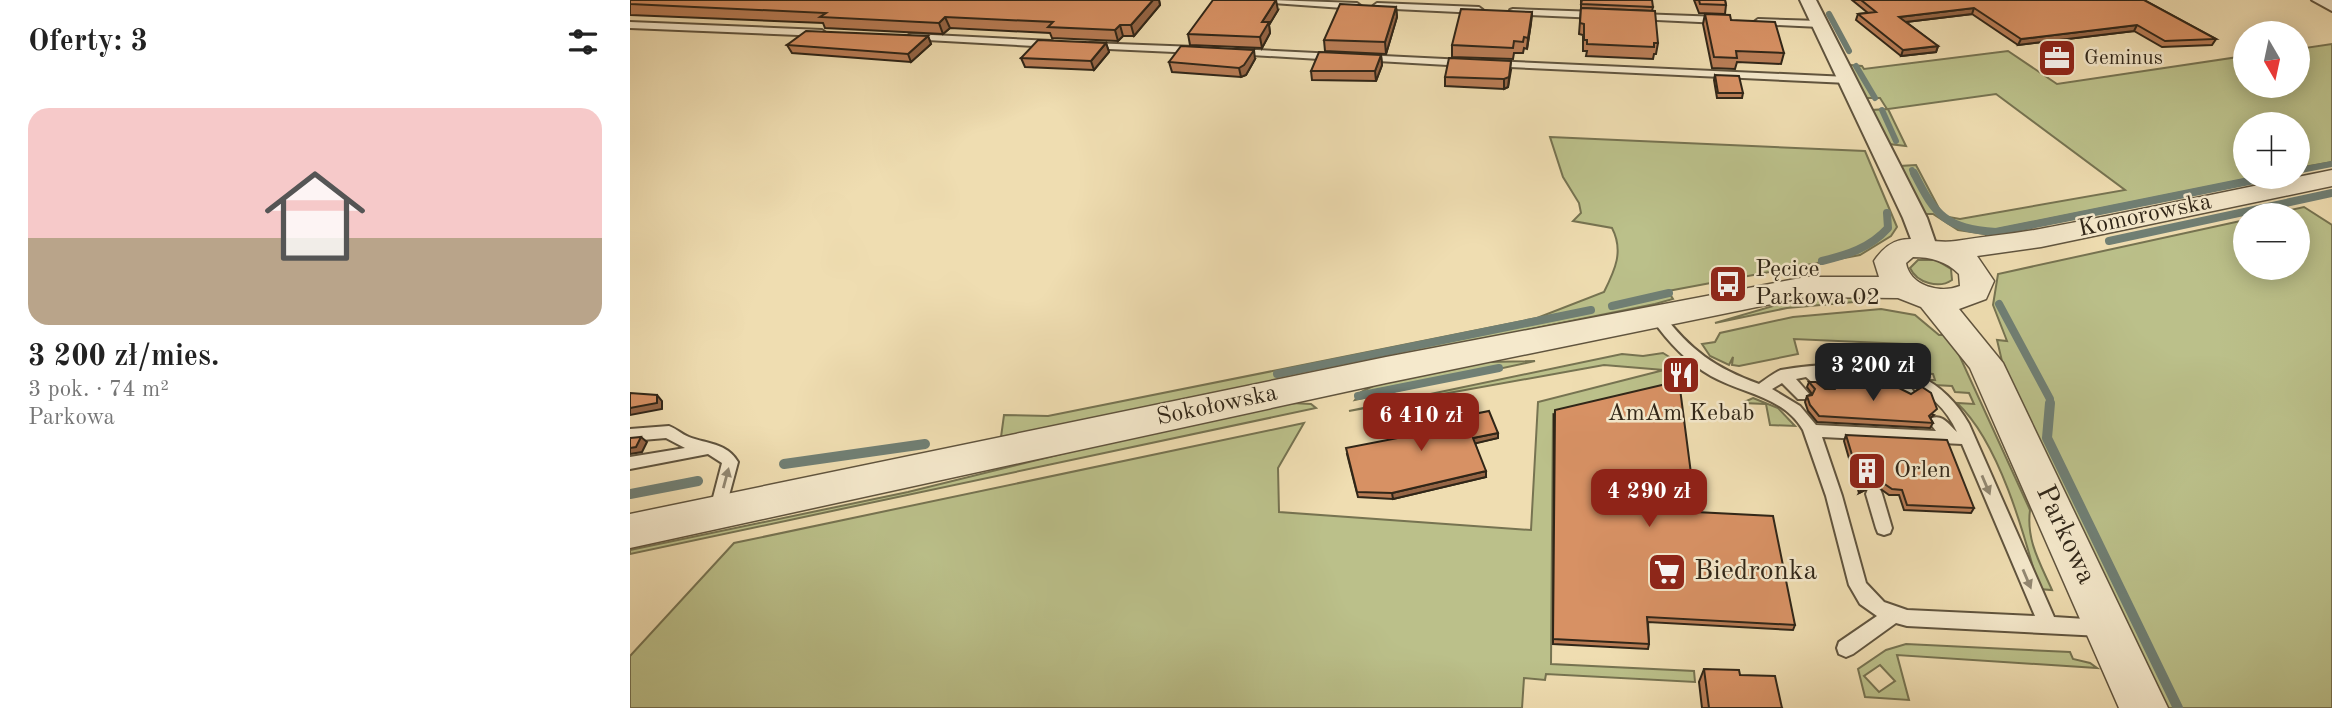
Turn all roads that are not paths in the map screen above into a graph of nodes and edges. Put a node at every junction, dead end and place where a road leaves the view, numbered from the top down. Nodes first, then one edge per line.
1 (1273, 0) edge
2 (1808, 0) edge
3 (2320, 0) edge
4 (2332, 6) edge
5 (1492, 11) edge
6 (1506, 12) edge
7 (1603, 15) edge
8 (1630, 16) edge
9 (1728, 20) edge
10 (1742, 21) edge
11 (1820, 24) junction
12 (630, 25) edge
13 (838, 34) edge
14 (894, 37) edge
15 (1060, 44) edge
16 (1074, 45) edge
17 (1213, 51) edge
18 (1227, 52) edge
19 (1847, 80) junction
20 (2332, 178) edge
21 (2041, 238) junction
22 (1935, 250) junction
23 (1910, 283) junction
24 (1971, 284) junction
25 (1657, 316) junction
26 (1985, 363) junction
27 (1808, 371) junction
28 (1851, 372) junction
29 (1888, 373) junction
30 (1783, 375) junction
31 (1828, 388) edge
32 (1761, 389) junction
33 (1870, 390) edge
34 (1908, 392) edge
35 (1803, 395) dead end
36 (1937, 422) dead end
37 (1813, 432) junction
38 (630, 435) edge
39 (1959, 438) junction
40 (714, 451) junction
41 (630, 463) edge
42 (1874, 494) dead end
43 (716, 513) junction
44 (1884, 528) dead end
45 (630, 531) edge
46 (1893, 615) junction
47 (2048, 625) junction
48 (2109, 628) junction
49 (1846, 648) dead end
50 (2144, 708) edge

1 - 5 lane
2 - 11 street
3 - 4 street
6 - 7 lane
8 - 9 lane
10 - 11 lane
11 - 19 street
12 - 13 lane
14 - 15 lane
16 - 17 lane
18 - 19 lane
19 - 22 street
20 - 21 street, Komorowska
21 - 22 street, Komorowska
21 - 24 street, Komorowska
22 - 23 street, Komorowska
22 - 24 street
23 - 24 street, Komorowska
23 - 25 street, Sokołowska
23 - 26 street, Parkowa
24 - 26 street, Parkowa
25 - 32 lane
25 - 43 street, Sokołowska
26 - 48 street, Parkowa
27 - 28 lane
27 - 30 lane
27 - 31 lane
28 - 29 lane
28 - 33 lane
29 - 34 lane
29 - 39 lane
30 - 32 lane
30 - 35 lane
32 - 37 lane
36 - 39 lane
37 - 39 lane
37 - 46 lane
38 - 40 lane
39 -> 47 lane
40 - 41 lane
43 -> 40 lane
42 - 44 lane
43 - 45 street, Sokołowska
46 - 47 lane
46 - 49 lane
47 - 48 lane
48 - 50 street, Parkowa

